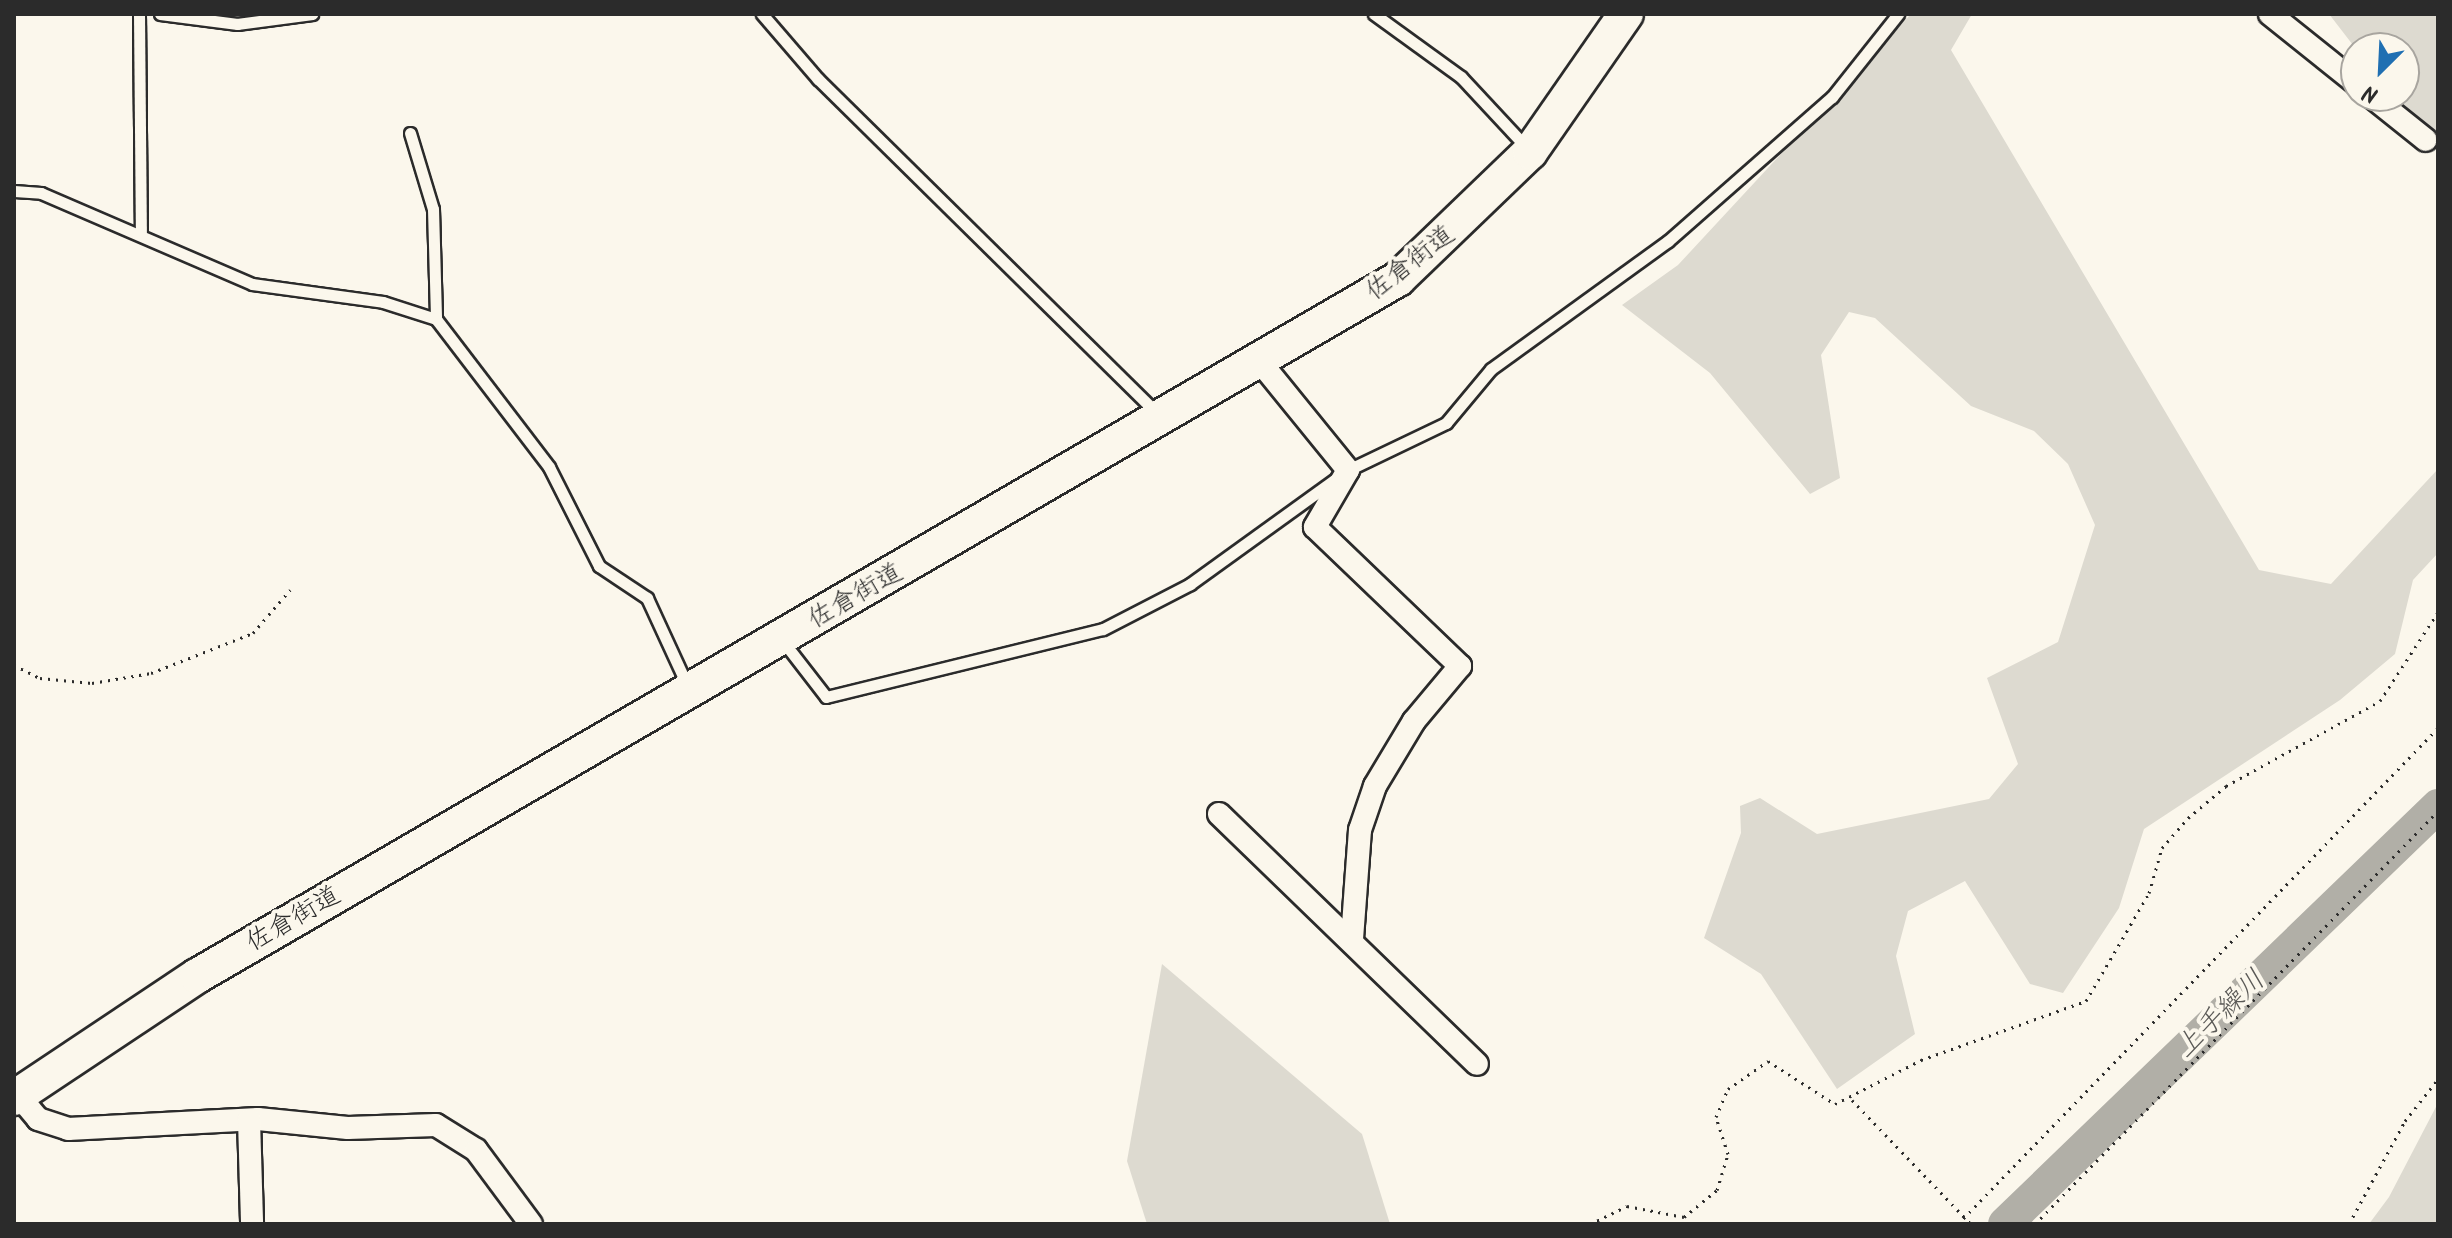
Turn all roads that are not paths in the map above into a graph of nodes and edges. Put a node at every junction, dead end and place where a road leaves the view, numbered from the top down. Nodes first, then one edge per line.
1 (139, 14) edge
2 (160, 14) edge
3 (312, 14) edge
4 (762, 14) edge
5 (1374, 14) edge
6 (1626, 14) edge
7 (1898, 14) edge
8 (2270, 14) edge
9 (2340, 70) edge
10 (2391, 112) edge
11 (410, 133) dead end
12 (2426, 140) dead end
13 (1530, 152) junction
14 (14, 191) edge
15 (141, 234) junction
16 (436, 319) junction
17 (1261, 363) junction
18 (1164, 420) junction
19 (1348, 470) junction
20 (781, 639) junction
21 (689, 692) junction
22 (1219, 814) dead end
23 (1352, 939) junction
24 (1477, 1064) dead end
25 (16, 1096) edge
26 (249, 1120) junction
27 (252, 1224) edge
28 (531, 1224) edge

1 - 15 lane
2 - 3 lane
4 - 18 lane
5 - 13 lane
6 - 13 main road, 佐倉街道
7 - 19 lane
8 - 9 street
10 - 12 street
11 - 16 lane
13 - 17 main road, 佐倉街道
14 - 15 lane
15 - 16 lane
16 - 21 lane
17 - 18 main road, 佐倉街道
17 - 19 street
18 - 20 main road, 佐倉街道
19 - 20 lane
19 - 23 street
20 - 21 main road, 佐倉街道
21 - 25 main road, 佐倉街道
22 - 23 street
23 - 24 street
25 - 26 street
26 - 27 street
26 - 28 street

